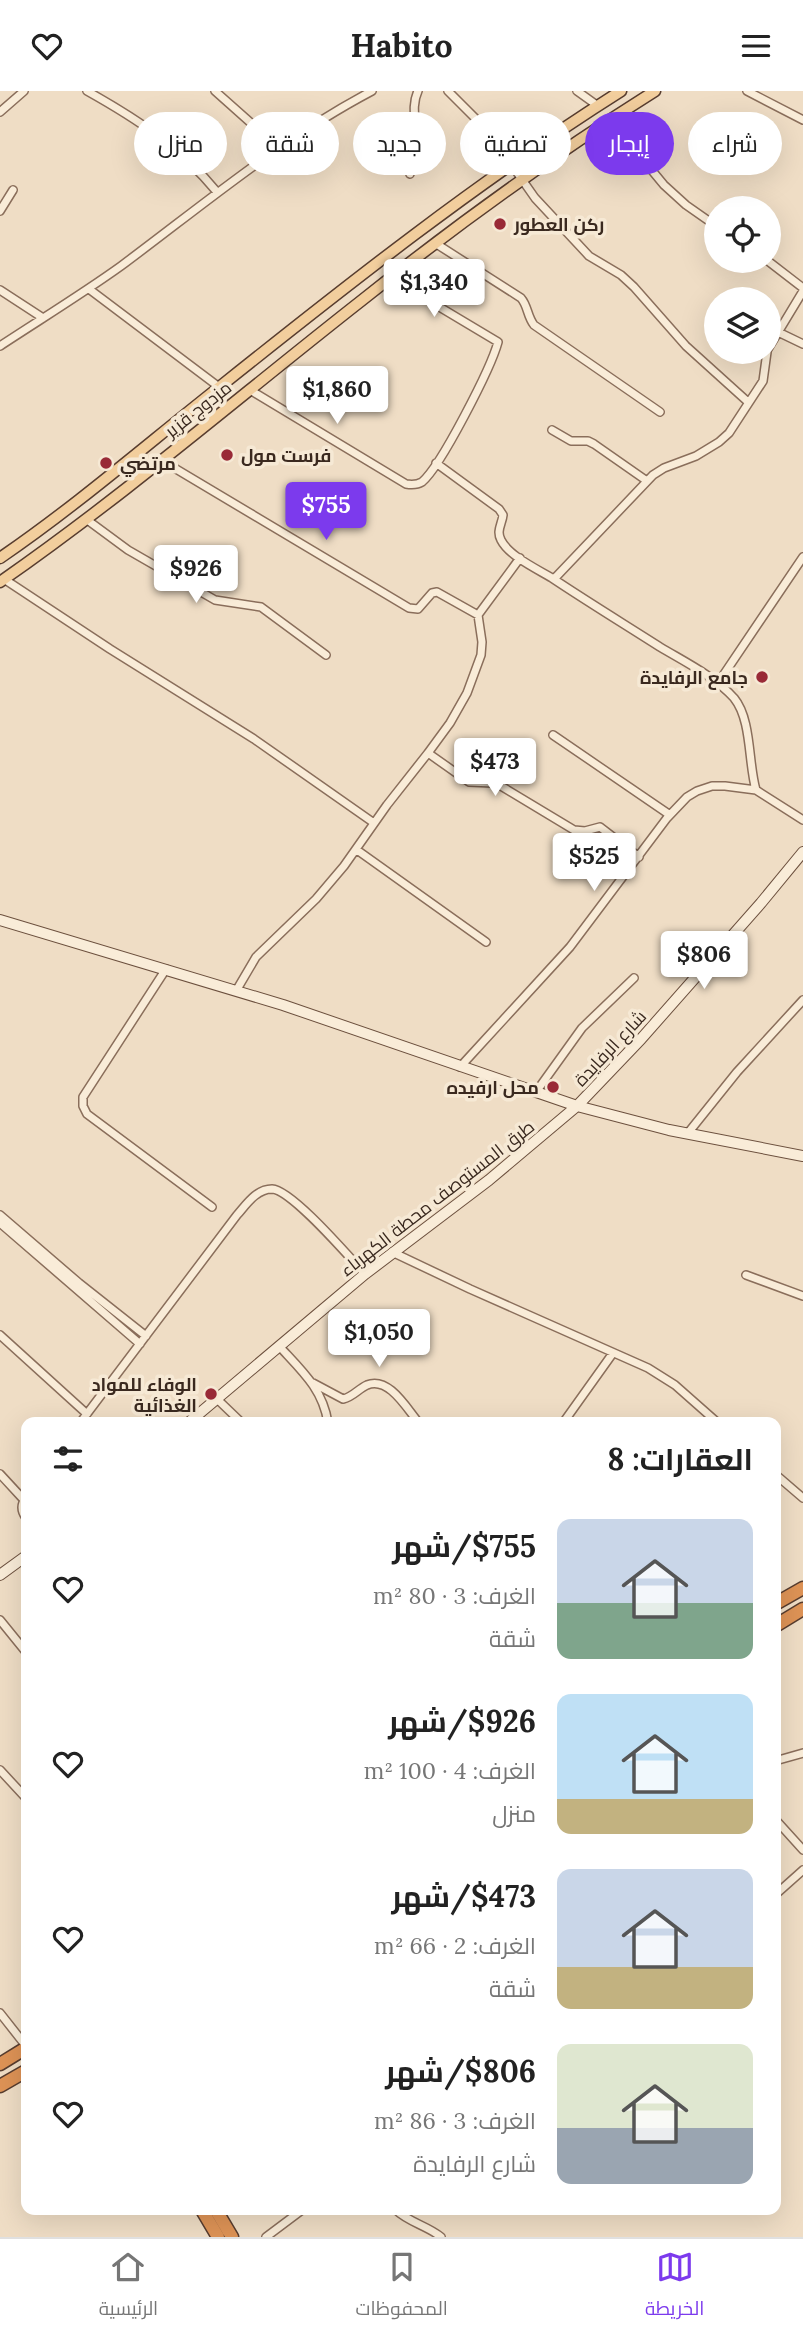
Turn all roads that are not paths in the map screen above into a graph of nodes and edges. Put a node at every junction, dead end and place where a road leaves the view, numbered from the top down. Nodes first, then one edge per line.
1 (24, 91) edge
2 (87, 91) edge
3 (215, 91) edge
4 (372, 91) edge
5 (418, 91) edge
6 (448, 91) edge
7 (577, 91) edge
8 (621, 91) edge
9 (655, 91) edge
10 (747, 91) edge
11 (598, 106) junction
12 (0, 112) edge
13 (335, 112) edge
14 (414, 112) edge
15 (469, 112) edge
16 (621, 112) edge
17 (241, 114) edge
18 (803, 120) edge
19 (571, 124) edge
20 (585, 135) edge
21 (241, 175) edge
22 (497, 175) edge
23 (520, 175) edge
24 (656, 175) edge
25 (522, 179) junction
26 (13, 190) dead end
27 (217, 192) junction
28 (0, 211) edge
29 (704, 218) edge
30 (435, 243) junction
31 (781, 271) edge
32 (391, 278) junction
33 (89, 289) junction
34 (803, 289) edge
35 (0, 290) edge
36 (43, 318) junction
37 (781, 327) edge
38 (781, 333) edge
39 (803, 344) edge
40 (0, 346) edge
41 (766, 364) edge
42 (219, 387) junction
43 (250, 390) junction
44 (748, 402) junction
45 (660, 412) dead end
46 (552, 431) dead end
47 (160, 460) junction
48 (436, 463) junction
49 (647, 481) junction
50 (86, 519) junction
51 (15, 548) junction
52 (803, 557) edge
53 (0, 558) edge
54 (520, 558) junction
55 (26, 562) junction
56 (554, 579) junction
57 (2, 580) edge
58 (478, 615) junction
59 (326, 655) dead end
60 (718, 683) junction
61 (553, 735) dead end
62 (428, 753) junction
63 (756, 790) junction
64 (670, 815) junction
65 (803, 820) edge
66 (374, 823) junction
67 (357, 850) junction
68 (803, 852) edge
69 (639, 857) junction
70 (0, 920) edge
71 (486, 942) dead end
72 (166, 969) junction
73 (634, 978) dead end
74 (236, 991) junction
75 (803, 1000) edge
76 (460, 1067) junction
77 (536, 1092) junction
78 (577, 1106) junction
79 (688, 1133) junction
80 (803, 1156) edge
81 (212, 1207) dead end
82 (0, 1215) edge
83 (0, 1223) edge
84 (392, 1252) junction
85 (365, 1274) junction
86 (746, 1275) dead end
87 (803, 1296) edge
88 (0, 1335) edge
89 (146, 1336) junction
90 (140, 1344) junction
91 (279, 1346) junction
92 (613, 1353) junction
93 (313, 1383) junction
94 (217, 1399) junction
95 (87, 1413) junction
96 (84, 1417) edge
97 (195, 1417) edge
98 (236, 1417) edge
99 (327, 1417) edge
100 (414, 1417) edge
101 (567, 1417) edge
102 (711, 1417) edge
103 (0, 1475) edge
104 (781, 1479) edge
105 (21, 1495) edge
106 (803, 1499) edge
107 (21, 1560) edge
108 (0, 1575) edge
109 (803, 1588) edge
110 (781, 1599) edge
111 (803, 1609) edge
112 (0, 1620) edge
113 (781, 1622) edge
114 (21, 1646) edge
115 (803, 1753) edge
116 (781, 1759) edge
117 (0, 1770) edge
118 (21, 1793) edge
119 (781, 1826) edge
120 (803, 1850) edge
121 (803, 1870) edge
122 (781, 1890) edge
123 (0, 2013) edge
124 (21, 2040) edge
125 (21, 2050) edge
126 (0, 2064) edge
127 (21, 2074) edge
128 (0, 2087) edge
129 (205, 2215) edge
130 (219, 2215) edge
131 (295, 2215) edge
132 (401, 2215) edge
133 (218, 2237) edge
134 (232, 2237) edge
135 (266, 2237) edge
136 (441, 2237) edge

1 - 12 street
2 - 27 street
3 - 17 street
4 - 13 street
5 - 14 street
6 - 15 street
7 - 11 street
8 - 11 main road, مزدوج قزير
9 - 16 main road, مزدوج قزير
10 - 18 street
11 - 19 main road, مزدوج قزير
20 - 25 main road, مزدوج قزير
21 - 27 street
22 - 42 main road, مزدوج قزير
23 - 25 street
24 - 29 street
25 - 30 main road, مزدوج قزير
25 - 44 street
26 - 28 street
27 - 33 street
30 - 32 main road, مزدوج قزير
30 - 45 street
31 - 34 street
32 - 43 main road, مزدوج قزير
32 - 48 street
33 - 36 street
33 - 42 street
34 - 37 street
35 - 36 street
36 - 40 street
38 - 39 street
41 - 44 street
42 - 51 main road, مزدوج قزير
43 - 47 main road, مزدوج قزير
43 - 48 street
44 - 49 street
46 - 49 street
47 - 50 main road, مزدوج قزير
47 - 58 street
48 - 54 street
49 - 56 street
50 - 55 main road, مزدوج قزير
50 - 59 street
51 - 53 main road, مزدوج قزير
51 - 55 main road
52 - 60 street
54 - 56 street
54 - 58 street
55 - 57 main road, مزدوج قزير
56 - 60 street
57 - 66 street
58 - 62 street
60 - 63 street
61 - 64 street
62 - 66 street
62 - 69 street
63 - 64 street
63 - 65 street
64 - 69 street
66 - 67 street
67 - 71 street
67 - 74 street
68 - 78 street, شارع الرفايدة
69 - 76 street
70 - 72 street
72 - 74 street
72 - 81 street
73 - 77 street
74 - 76 street
75 - 79 street
76 - 77 street
77 - 78 street
78 - 79 street
78 - 84 street, طرق المستوصف محطة الكهرباء
79 - 80 street
82 - 89 street
83 - 90 street
84 - 85 street, طرق المستوصف محطة الكهرباء
84 - 92 street
85 - 89 street
85 - 91 street, طرق المستوصف محطة الكهرباء
86 - 87 street
88 - 95 street
89 - 90 street
90 - 95 street
91 - 93 street
91 - 94 street, طرق المستوصف محطة الكهرباء
92 - 101 street
92 - 102 street
93 - 99 street
93 - 100 street
94 - 97 street, طرق المستوصف محطة الكهرباء
94 - 98 street
95 - 96 street
103 - 105 street
104 - 106 street
107 - 108 street
109 - 110 highway
111 - 113 highway
112 - 114 street
115 - 116 street
117 - 118 street
119 - 120 street
121 - 122 street
123 - 124 street
125 - 126 highway
127 - 128 highway
129 - 133 highway
130 - 134 highway
131 - 135 street
132 - 136 street

